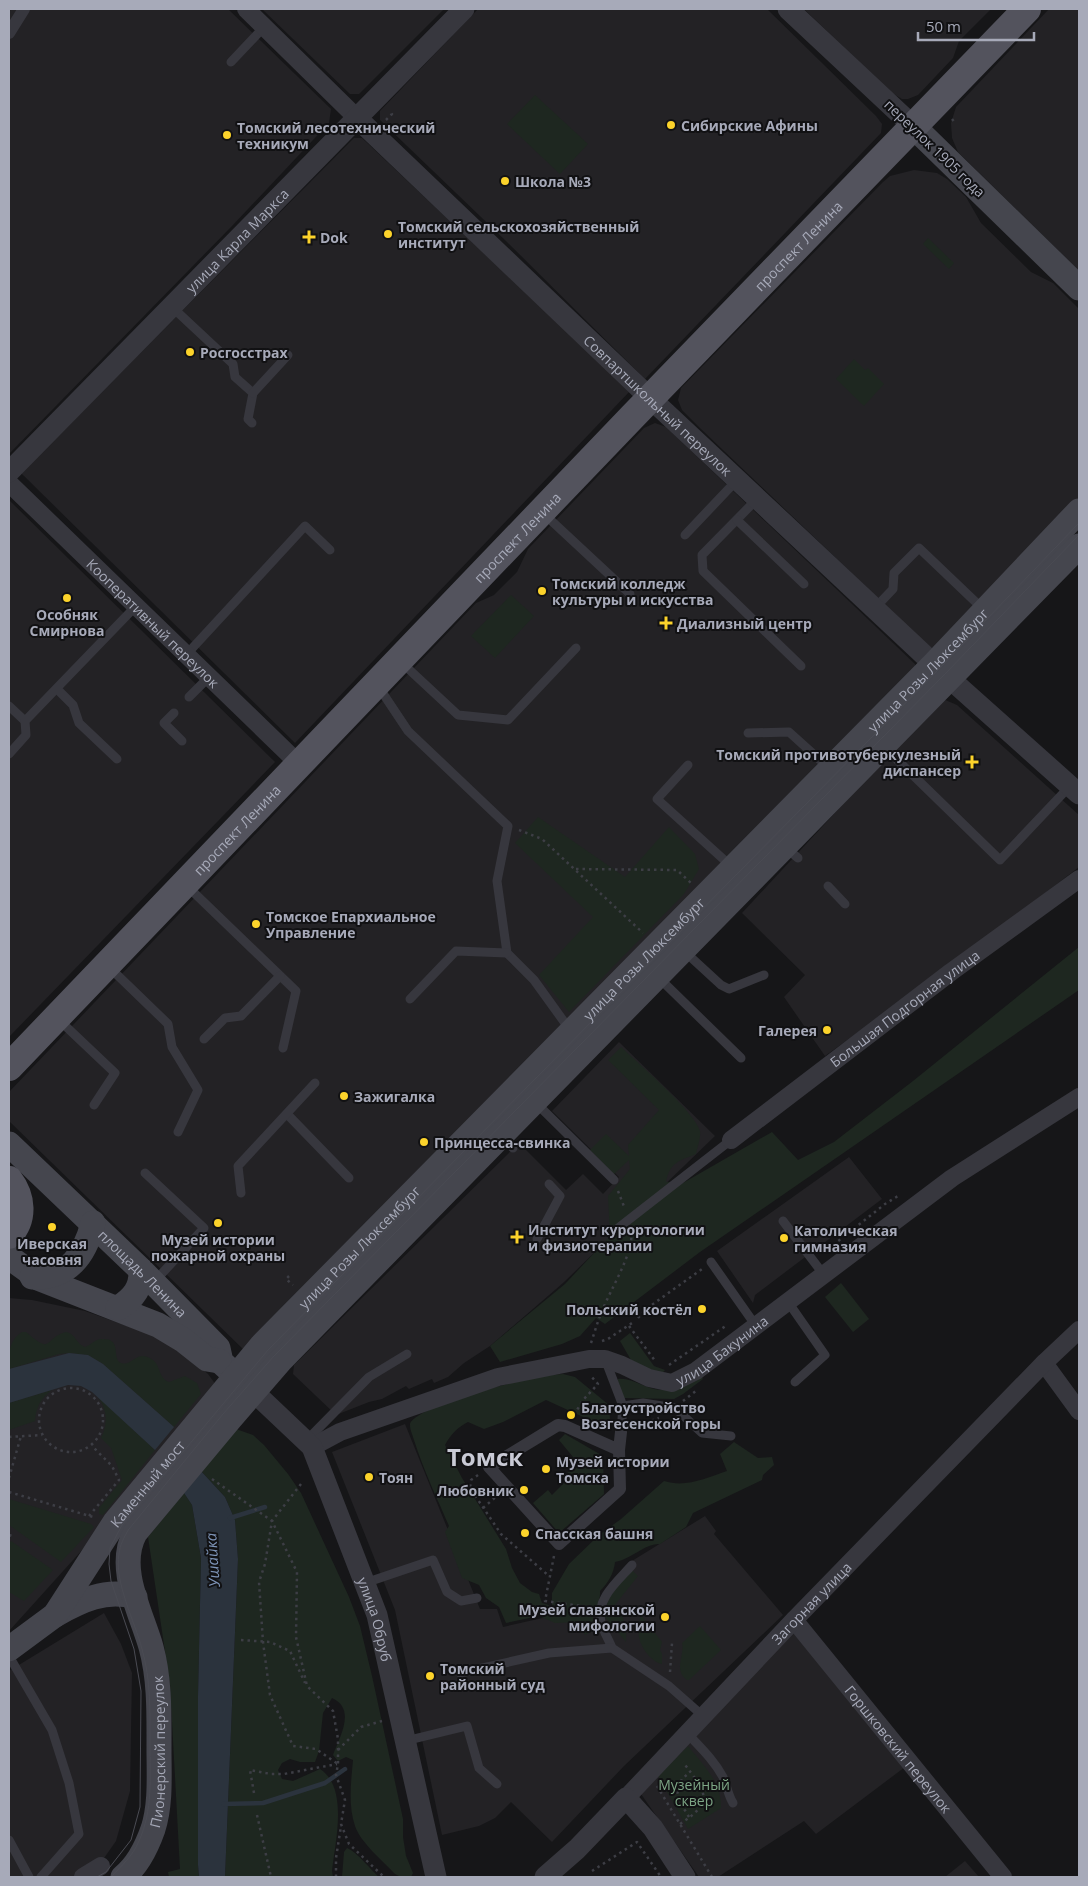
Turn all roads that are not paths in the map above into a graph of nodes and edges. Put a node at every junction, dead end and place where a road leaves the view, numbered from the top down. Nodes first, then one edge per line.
1 (24, 9) edge
2 (246, 9) edge
3 (464, 9) edge
4 (788, 9) edge
5 (1027, 9) edge
6 (264, 27) junction
7 (9, 33) edge
8 (231, 62) dead end
9 (357, 118) junction
10 (914, 127) junction
11 (1079, 288) edge
12 (172, 307) junction
13 (288, 356) dead end
14 (253, 393) junction
15 (650, 398) junction
16 (252, 423) dead end
17 (9, 472) edge
18 (738, 480) junction
19 (9, 483) edge
20 (757, 499) junction
21 (1079, 511) edge
22 (541, 512) junction
23 (737, 520) junction
24 (684, 535) dead end
25 (1079, 546) edge
26 (330, 550) dead end
27 (804, 584) dead end
28 (630, 594) dead end
29 (135, 607) junction
30 (875, 609) junction
31 (984, 610) junction
32 (576, 648) dead end
33 (186, 655) junction
34 (399, 660) junction
35 (802, 666) dead end
36 (942, 672) junction
37 (209, 677) junction
38 (377, 684) junction
39 (57, 689) junction
40 (189, 697) dead end
41 (9, 706) edge
42 (174, 713) dead end
43 (25, 721) junction
44 (748, 733) dead end
45 (182, 741) dead end
46 (884, 747) junction
47 (9, 754) edge
48 (117, 759) dead end
49 (298, 764) junction
50 (688, 765) dead end
51 (830, 769) junction
52 (1075, 790) edge
53 (781, 843) junction
54 (733, 868) junction
55 (1079, 880) edge
56 (185, 883) junction
57 (828, 886) dead end
58 (846, 904) dead end
59 (684, 951) junction
60 (507, 953) junction
61 (106, 964) junction
62 (764, 975) dead end
63 (280, 976) junction
64 (658, 977) junction
65 (410, 999) dead end
66 (56, 1016) junction
67 (204, 1039) dead end
68 (580, 1039) junction
69 (284, 1048) dead end
70 (741, 1058) dead end
71 (9, 1067) edge
72 (315, 1083) dead end
73 (1079, 1097) edge
74 (535, 1102) junction
75 (94, 1106) dead end
76 (287, 1114) junction
77 (178, 1132) dead end
78 (731, 1140) joint
79 (9, 1144) edge
80 (145, 1173) dead end
81 (349, 1178) dead end
82 (9, 1180) edge
83 (614, 1180) dead end
84 (550, 1184) dead end
85 (57, 1189) junction
86 (241, 1193) dead end
87 (783, 1221) dead end
88 (93, 1224) junction
89 (389, 1228) junction
90 (612, 1232) dead end
91 (9, 1235) edge
92 (537, 1239) dead end
93 (9, 1257) edge
94 (711, 1262) road end
95 (824, 1275) junction
96 (147, 1276) junction
97 (9, 1277) edge
98 (38, 1278) junction
99 (788, 1302) junction
100 (118, 1308) junction
101 (756, 1326) junction
102 (1079, 1330) edge
103 (407, 1354) dead end
104 (605, 1359) junction
105 (1044, 1363) junction
106 (228, 1368) junction
107 (795, 1382) dead end
108 (254, 1392) junction
109 (623, 1406) junction
110 (1079, 1411) edge
111 (218, 1414) junction
112 (621, 1432) joint
113 (731, 1436) dead end
114 (309, 1444) junction
115 (619, 1450) junction
116 (116, 1524) junction
117 (632, 1564) dead end
118 (364, 1583) junction
119 (135, 1597) junction
120 (478, 1598) dead end
121 (55, 1615) junction
122 (794, 1620) junction
123 (612, 1648) junction
124 (9, 1649) edge
125 (9, 1656) edge
126 (460, 1673) dead end
127 (703, 1716) junction
128 (687, 1733) junction
129 (404, 1741) junction
130 (497, 1784) dead end
131 (626, 1798) junction
132 (733, 1803) dead end
133 (9, 1840) edge
134 (101, 1866) dead end
135 (130, 1876) edge
136 (30, 1877) edge
137 (40, 1877) edge
138 (83, 1877) edge
139 (436, 1877) edge
140 (545, 1877) edge
141 (685, 1877) edge
142 (1003, 1877) edge

1 - 7 street
2 - 6 street, Совпартшкольный переулок
3 - 9 street, улица Карла Маркса
4 - 10 street, переулок 1905 года
5 - 10 main road, проспект Ленина
6 - 8 lane
6 - 9 street, Совпартшкольный переулок
9 - 12 street, улица Карла Маркса
9 - 15 street, Совпартшкольный переулок
10 - 11 main road, переулок 1905 года
10 - 15 main road, проспект Ленина
12 - 14 lane
12 - 17 street, улица Карла Маркса
13 - 14 lane
14 - 16 lane
15 - 18 street, Совпартшкольный переулок
15 - 22 main road, проспект Ленина
18 - 20 street, Совпартшкольный переулок
18 - 24 lane
19 - 29 street, Кооперативный переулок
20 - 23 lane
20 - 30 street, Совпартшкольный переулок
21 - 31 main road, улица Розы Люксембург
22 - 28 lane
22 - 34 main road, проспект Ленина
23 - 27 lane
23 - 35 lane
25 - 36 main road, улица Розы Люксембург
26 - 33 lane
29 - 33 street, Кооперативный переулок
29 - 39 lane
30 - 31 lane
30 - 36 street, Совпартшкольный переулок
31 - 36 main road, улица Розы Люксембург
32 - 34 lane
33 - 37 street, Кооперативный переулок
34 - 38 main road, проспект Ленина
36 - 46 main road, улица Розы Люксембург
36 - 51 main road, улица Розы Люксембург
36 - 52 street, Совпартшкольный переулок
37 - 40 lane
37 - 49 street, Кооперативный переулок
38 - 49 main road, проспект Ленина
38 - 60 lane
39 - 43 lane
39 - 48 lane
41 - 43 lane
42 - 45 lane
43 - 47 lane
44 - 51 lane
46 - 52 lane
46 - 53 main road, улица Розы Люксембург
49 - 56 main road, проспект Ленина
50 - 54 lane
51 - 53 main road, улица Розы Люксембург
53 - 54 main road, улица Розы Люксембург
53 - 59 main road, улица Розы Люксембург
54 - 68 main road, улица Розы Люксембург
55 - 78 street, Большая Подгорная улица
56 - 61 main road, проспект Ленина
56 - 63 lane
57 - 58 lane
59 - 62 lane
59 - 64 main road, улица Розы Люксембург
60 - 65 lane
60 - 68 lane
61 - 66 main road, проспект Ленина
61 - 77 lane
63 - 67 lane
63 - 69 lane
64 - 68 main road, улица Розы Люксембург
64 - 70 lane
66 - 71 main road, проспект Ленина
66 - 75 lane
68 - 74 main road, улица Розы Люксембург
68 - 89 main road, улица Розы Люксембург
72 - 76 lane
73 - 95 street, улица Бакунина
74 - 83 lane
74 - 89 main road, улица Розы Люксембург
76 - 81 lane
76 - 86 lane
78 - 90 lane
79 - 85 main road, площадь Ленина
80 - 96 lane
82 - 85 main road
82 - 91 main road
84 - 92 lane
85 - 88 main road, площадь Ленина
87 - 95 lane
88 - 96 main road, площадь Ленина
88 - 98 main road
89 - 106 main road, улица Розы Люксембург
89 - 108 main road, улица Розы Люксембург
93 - 98 main road, площадь Ленина
94 - 101 lane
95 - 99 street, улица Бакунина
96 - 100 main road
96 - 106 main road, площадь Ленина
97 - 98 main road, площадь Ленина
98 - 100 main road, площадь Ленина
99 - 101 street, улица Бакунина
99 - 107 lane
100 - 106 main road, площадь Ленина
101 - 104 street, улица Бакунина
102 - 105 street, Загорная улица
103 - 114 lane
104 - 109 lane
104 - 114 street, улица Бакунина
105 - 110 street
105 - 122 street, Загорная улица
106 - 108 main road
106 - 111 main road, улица Розы Люксембург
108 - 111 main road, улица Розы Люксембург
108 - 114 street, улица Обруб
109 - 112 lane
109 - 113 lane
111 - 116 main road, Каменный мост
112 - 115 street
114 - 118 street, улица Обруб
115 - 115 street
116 - 119 main road, Пионерский переулок
116 - 121 main road, Каменный мост
117 - 123 lane
118 - 120 lane
118 - 129 street, улица Обруб
119 - 121 main road
119 - 135 main road, Пионерский переулок
121 - 124 main road
122 - 127 street, Загорная улица
122 - 142 street, Горшковский переулок
123 - 126 lane
123 - 127 lane
125 - 137 lane
127 - 128 street, Загорная улица
128 - 131 street, Загорная улица
128 - 132 lane
129 - 130 lane
129 - 139 street, улица Обруб
131 - 140 street, Загорная улица
131 - 141 street
133 - 136 lane
134 - 138 street

